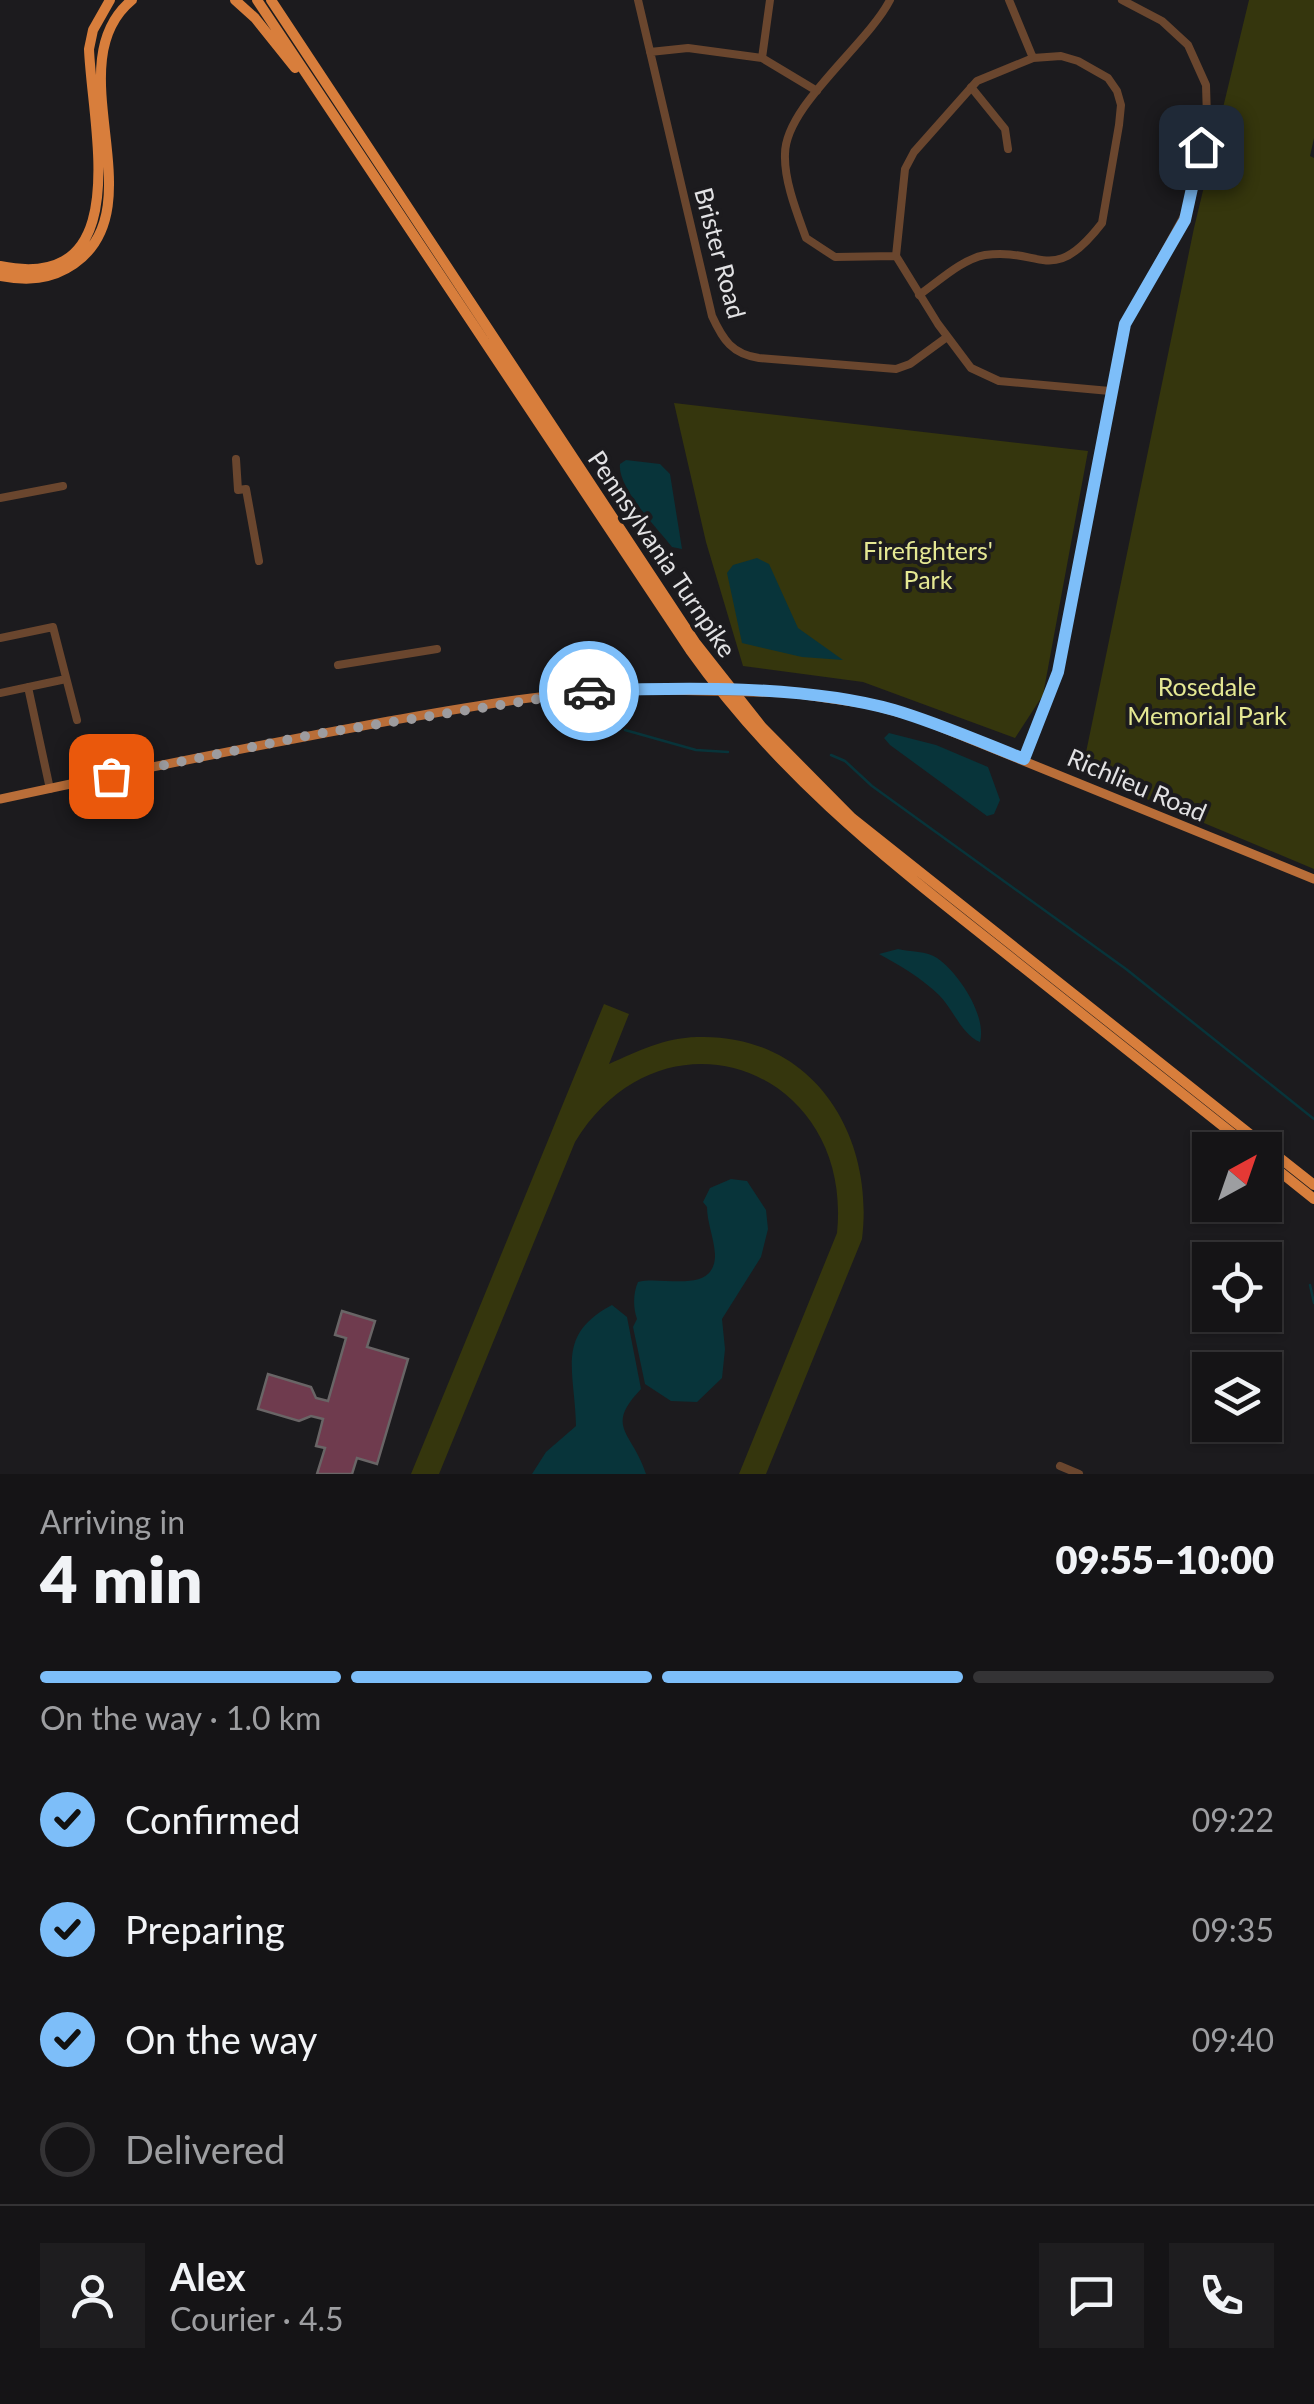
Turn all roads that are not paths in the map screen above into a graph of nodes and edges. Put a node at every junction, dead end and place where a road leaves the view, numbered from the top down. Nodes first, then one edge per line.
1 (110, 0) edge
2 (132, 0) edge
3 (234, 0) edge
4 (258, 0) edge
5 (270, 0) edge
6 (638, 0) edge
7 (770, 0) edge
8 (890, 0) edge
9 (1009, 0) edge
10 (1122, 0) edge
11 (650, 52) junction
12 (762, 58) junction
13 (1032, 58) junction
14 (971, 87) junction
15 (817, 91) junction
16 (353, 144) junction
17 (1008, 148) dead end
18 (896, 256) junction
19 (0, 266) edge
20 (0, 276) edge
21 (918, 295) junction
22 (947, 336) junction
23 (1110, 391) junction
24 (236, 459) dead end
25 (63, 486) dead end
26 (0, 498) edge
27 (259, 561) dead end
28 (0, 638) edge
29 (437, 649) dead end
30 (338, 665) dead end
31 (66, 679) junction
32 (28, 687) junction
33 (0, 693) edge
34 (77, 720) dead end
35 (1024, 759) junction
36 (50, 789) junction
37 (0, 799) edge
38 (1314, 879) edge
39 (1229, 1132) edge
40 (1282, 1174) edge
41 (1314, 1185) edge
42 (1314, 1199) edge
43 (1060, 1466) dead end
44 (1079, 1474) edge

1 - 19 highway
2 - 20 highway
3 - 16 highway
4 - 16 highway, Pennsylvania Turnpike
5 - 41 highway, Pennsylvania Turnpike
6 - 11 street, Brister Road
7 - 12 street
8 - 15 street
9 - 13 street
10 - 23 street
11 - 12 street
11 - 22 street, Brister Road
12 - 15 street
13 - 14 street
13 - 21 street
14 - 17 street
14 - 18 street
15 - 18 street
16 - 39 highway, Pennsylvania Turnpike
18 - 21 street
21 - 22 street
22 - 23 street
23 - 35 street
24 - 27 street
25 - 26 street
28 - 31 street
29 - 30 street
31 - 32 street
31 - 34 street
32 - 33 street
32 - 36 street
35 - 36 main road, Richlieu Road, bridge
35 - 38 main road, Richlieu Road
36 - 37 main road, Richlieu Road
40 - 42 highway
43 - 44 street

